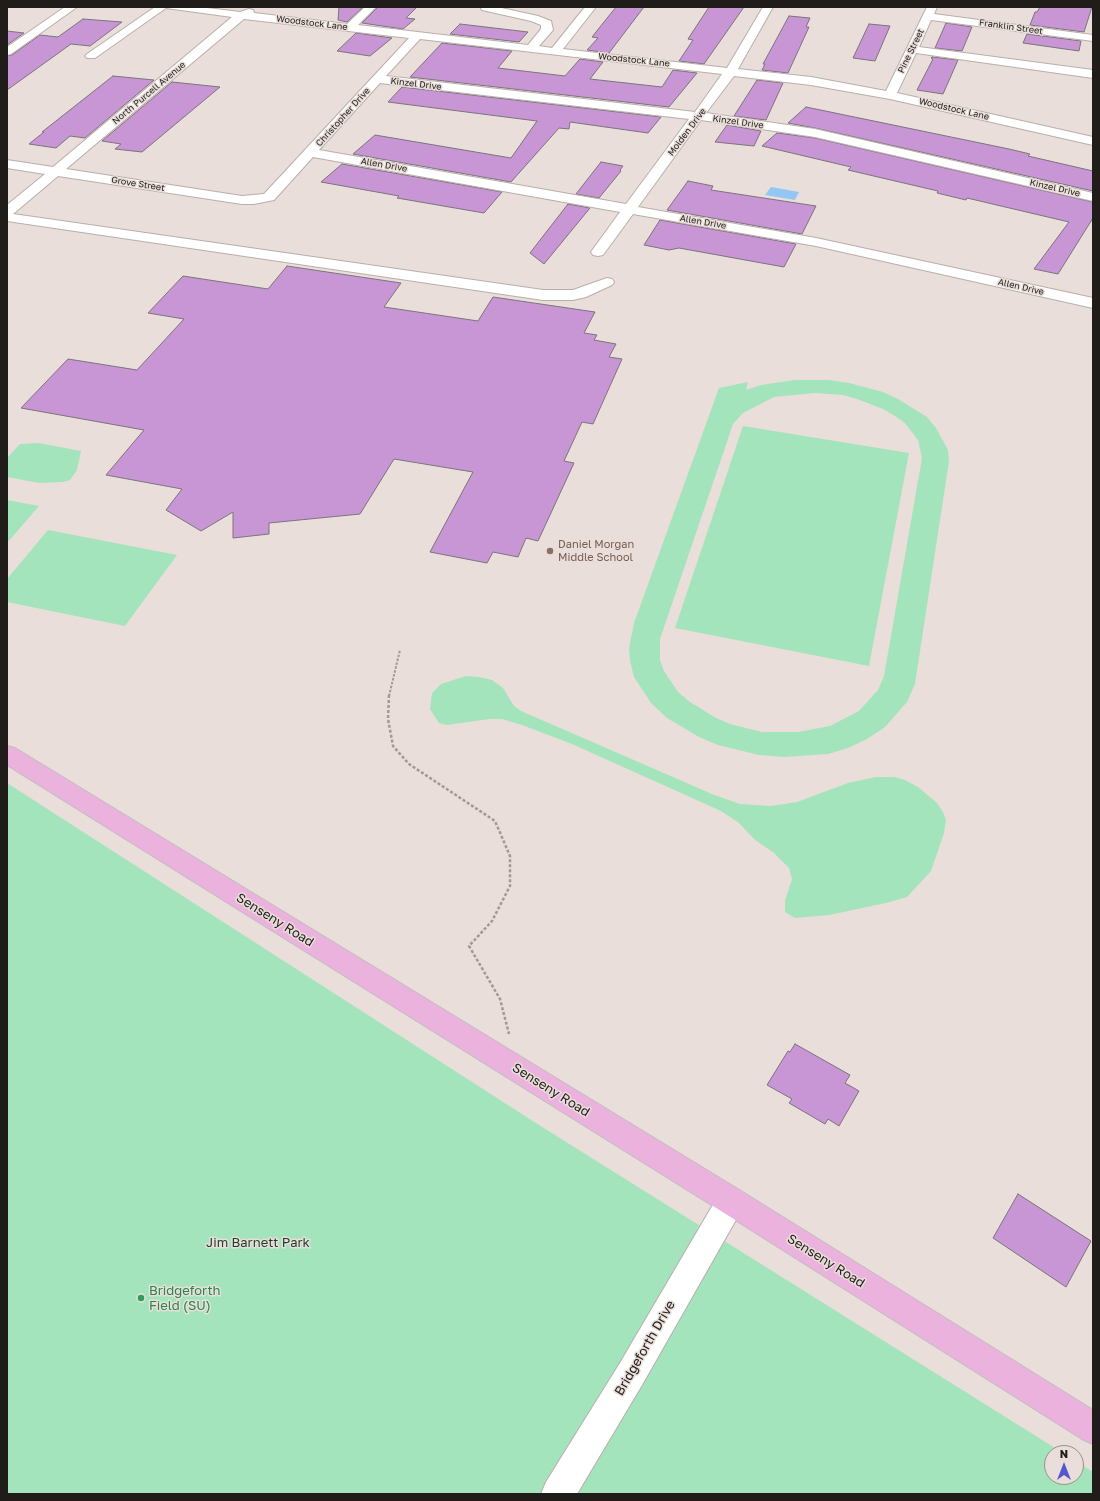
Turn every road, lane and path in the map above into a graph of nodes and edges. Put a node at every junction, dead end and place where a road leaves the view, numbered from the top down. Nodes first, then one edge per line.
1 (72, 7) edge
2 (162, 7) edge
3 (171, 7) edge
4 (257, 7) edge
5 (371, 7) edge
6 (591, 7) edge
7 (768, 7) edge
8 (186, 8) edge
9 (486, 8) edge
10 (930, 11) edge
11 (242, 15) junction
12 (349, 28) junction
13 (417, 36) junction
14 (1093, 38) edge
15 (531, 48) junction
16 (911, 49) junction
17 (555, 51) junction
18 (7, 52) edge
19 (91, 56) dead end
20 (732, 71) junction
21 (1093, 74) edge
22 (377, 79) junction
23 (890, 95) junction
24 (698, 116) junction
25 (1093, 141) edge
26 (311, 152) junction
27 (7, 164) edge
28 (57, 171) junction
29 (269, 197) joint
30 (1093, 197) edge
31 (630, 209) junction
32 (7, 212) edge
33 (7, 217) edge
34 (598, 252) dead end
35 (607, 282) dead end
36 (1093, 303) edge
37 (400, 650) dead end
38 (7, 754) edge
39 (511, 1040) dead end
40 (731, 1201) junction
41 (1093, 1428) edge
42 (558, 1494) edge

1 - 18 street
2 - 19 street
3 - 8 street, Woodstock Lane
4 - 11 street, North Purcell Avenue
5 - 12 street
6 - 17 street
7 - 20 street, Molden Drive
8 - 11 street, Woodstock Lane
9 - 15 street
10 - 14 street, Franklin Street
10 - 16 street, Pine Street
11 - 12 street, Woodstock Lane
11 - 28 street, North Purcell Avenue
12 - 13 street, Woodstock Lane
13 - 15 street, Woodstock Lane
13 - 22 street, Christopher Drive
15 - 17 street, Woodstock Lane
16 - 21 street
16 - 23 street, Pine Street
17 - 20 street, Woodstock Lane
20 - 23 street, Woodstock Lane
20 - 24 street, Molden Drive
22 - 24 street, Kinzel Drive
22 - 26 street, Christopher Drive
23 - 25 street, Woodstock Lane
24 - 30 street, Kinzel Drive
24 - 31 street, Molden Drive
26 - 29 street, Christopher Drive
26 - 31 street, Allen Drive
27 - 28 street, Grove Street
28 - 29 street, Grove Street
28 - 32 street, North Purcell Avenue
31 - 34 street, Molden Drive
31 - 36 street, Allen Drive
33 - 35 street
37 - 39 path
38 - 40 main road, Senseny Road
40 - 41 main road, Senseny Road
40 - 42 street, Bridgeforth Drive

